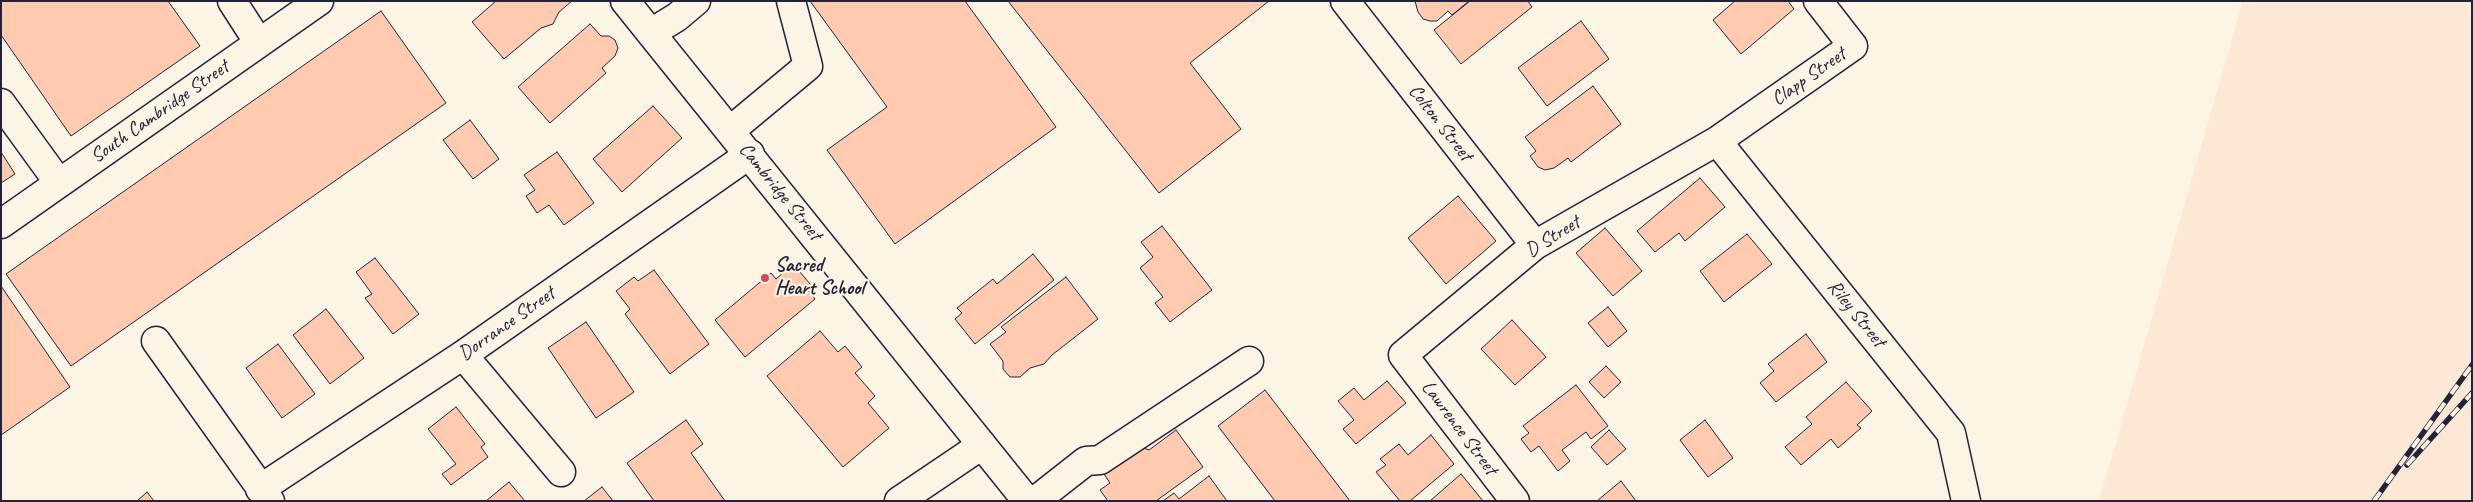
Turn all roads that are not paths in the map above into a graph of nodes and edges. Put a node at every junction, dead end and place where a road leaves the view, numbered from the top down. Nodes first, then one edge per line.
1 (232, 1) edge
2 (319, 1) edge
3 (626, 1) edge
4 (696, 1) edge
5 (791, 1) edge
6 (1345, 1) edge
7 (1818, 1) edge
8 (651, 33) junction
9 (259, 43) junction
10 (1, 103) edge
11 (730, 130) junction
12 (1717, 141) junction
13 (750, 154) junction
14 (60, 183) junction
15 (1, 224) edge
16 (1535, 245) junction
17 (156, 341) dead end
18 (463, 355) junction
19 (1403, 355) joint
20 (1249, 361) dead end
21 (982, 445) junction
22 (561, 472) dead end
23 (265, 495) edge
24 (899, 501) edge
25 (1027, 501) edge
26 (1035, 501) edge
27 (1515, 501) edge
28 (1966, 501) edge

1 - 9 street
2 - 9 street, South Cambridge Street
3 - 8 street, Cambridge Street
4 - 8 street
5 - 11 street
6 - 16 street, Colton Street
7 - 12 street, Clapp Street
8 - 11 street, Cambridge Street
9 - 14 street, South Cambridge Street
10 - 14 street
11 - 13 street, Cambridge Street
12 - 16 street, D Street
12 - 28 street, Riley Street
13 - 18 street, Dorrance Street
13 - 21 street, Cambridge Street
14 - 15 street, South Cambridge Street
16 - 19 street, D Street
17 - 23 street
18 - 22 street
18 - 23 street, Dorrance Street
19 - 27 street, Lawrence Street
20 - 26 street
21 - 24 street
21 - 25 street, Cambridge Street

